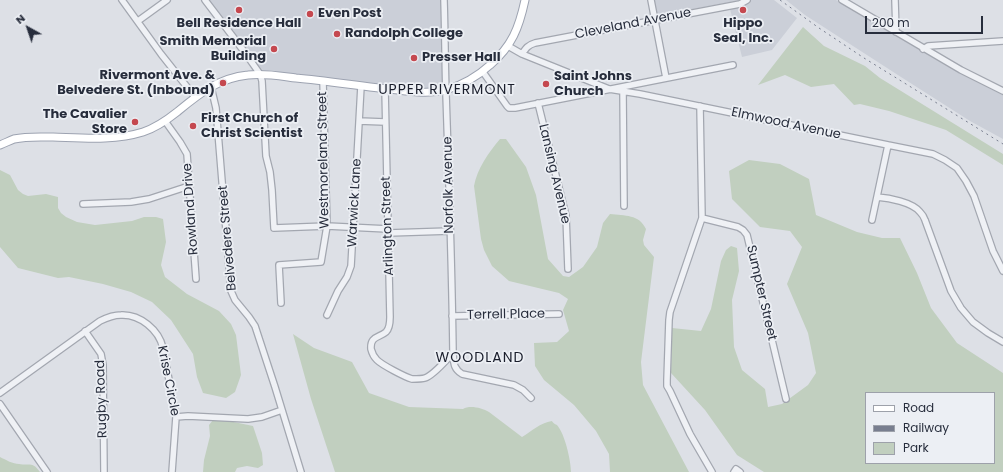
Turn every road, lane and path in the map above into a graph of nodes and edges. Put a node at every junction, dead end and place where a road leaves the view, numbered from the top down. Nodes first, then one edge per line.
1 (122, 0) edge
2 (167, 0) edge
3 (205, 0) edge
4 (444, 0) edge
5 (525, 0) edge
6 (651, 0) edge
7 (747, 0) edge
8 (842, 0) edge
9 (895, 0) edge
10 (655, 20) junction
11 (138, 21) junction
12 (896, 32) junction
13 (1003, 41) edge
14 (508, 46) junction
15 (923, 49) junction
16 (522, 54) junction
17 (733, 65) dead end
18 (483, 72) junction
19 (260, 74) junction
20 (666, 78) junction
21 (323, 81) junction
22 (362, 86) junction
23 (211, 87) junction
24 (385, 89) junction
25 (609, 89) junction
26 (446, 90) junction
27 (623, 91) junction
28 (1003, 91) edge
29 (195, 98) junction
30 (538, 103) junction
31 (700, 106) junction
32 (164, 121) junction
33 (359, 121) junction
34 (385, 122) junction
35 (888, 144) junction
36 (0, 145) edge
37 (189, 186) junction
38 (877, 196) junction
39 (83, 204) dead end
40 (624, 206) dead end
41 (702, 218) junction
42 (872, 220) dead end
43 (327, 226) junction
44 (353, 227) junction
45 (388, 231) junction
46 (450, 231) junction
47 (568, 269) dead end
48 (1003, 271) edge
49 (196, 279) dead end
50 (281, 303) dead end
51 (559, 314) dead end
52 (327, 315) dead end
53 (452, 316) junction
54 (85, 331) junction
55 (1003, 342) edge
56 (453, 353) junction
57 (0, 393) edge
58 (531, 398) dead end
59 (786, 399) dead end
60 (0, 404) edge
61 (282, 410) junction
62 (176, 417) junction
63 (47, 472) edge
64 (104, 472) edge
65 (172, 472) edge
66 (301, 472) edge
67 (712, 472) edge
68 (734, 472) edge
69 (740, 472) edge

1 - 11 street
2 - 11 street
3 - 19 street
4 - 26 street, Norfolk Avenue
5 - 14 main road
6 - 10 street
7 - 10 street, Cleveland Avenue
8 - 12 street
9 - 12 street
10 - 16 street, Cleveland Avenue
10 - 20 street
11 - 29 street
12 - 15 street
13 - 15 street
14 - 16 street, Elmwood Avenue
14 - 18 main road
15 - 28 street
16 - 25 street, Elmwood Avenue
17 - 20 street
18 - 26 main road
18 - 30 street
19 - 21 main road
19 - 23 main road
19 - 43 street
20 - 25 street
21 - 22 main road
21 - 43 street, Westmoreland Street
22 - 24 main road
22 - 33 street, Warwick Lane
23 - 29 main road
23 - 61 street, Belvedere Street
24 - 26 main road
24 - 34 street, Arlington Street
25 - 27 street, Elmwood Avenue
25 - 30 street
26 - 46 street, Norfolk Avenue
27 - 31 street, Elmwood Avenue
27 - 40 street
29 - 32 main road
30 - 47 street, Lansing Avenue
31 - 35 street, Elmwood Avenue
31 - 41 street
32 - 36 main road
32 - 37 street, Rowland Drive
33 - 34 street
33 - 44 street, Warwick Lane
34 - 45 street, Arlington Street
35 - 38 street
35 - 48 street, Elmwood Avenue
37 - 39 street
37 - 49 street, Rowland Drive
38 - 42 street
38 - 55 street
41 - 59 street, Sumpter Street
41 - 67 street
43 - 44 street
43 - 50 street, Westmoreland Street
44 - 45 street
44 - 52 street, Warwick Lane
45 - 46 street
45 - 56 street, Arlington Street
46 - 53 street, Norfolk Avenue
51 - 53 street, Terrell Place
53 - 56 street, Norfolk Avenue
54 - 57 street, Krise Circle
54 - 62 street, Krise Circle
54 - 64 street, Rugby Road
56 - 58 street, Norfolk Avenue
60 - 63 street
61 - 62 street
61 - 66 street, Belvedere Street
62 - 65 street, Krise Circle
68 - 69 street

